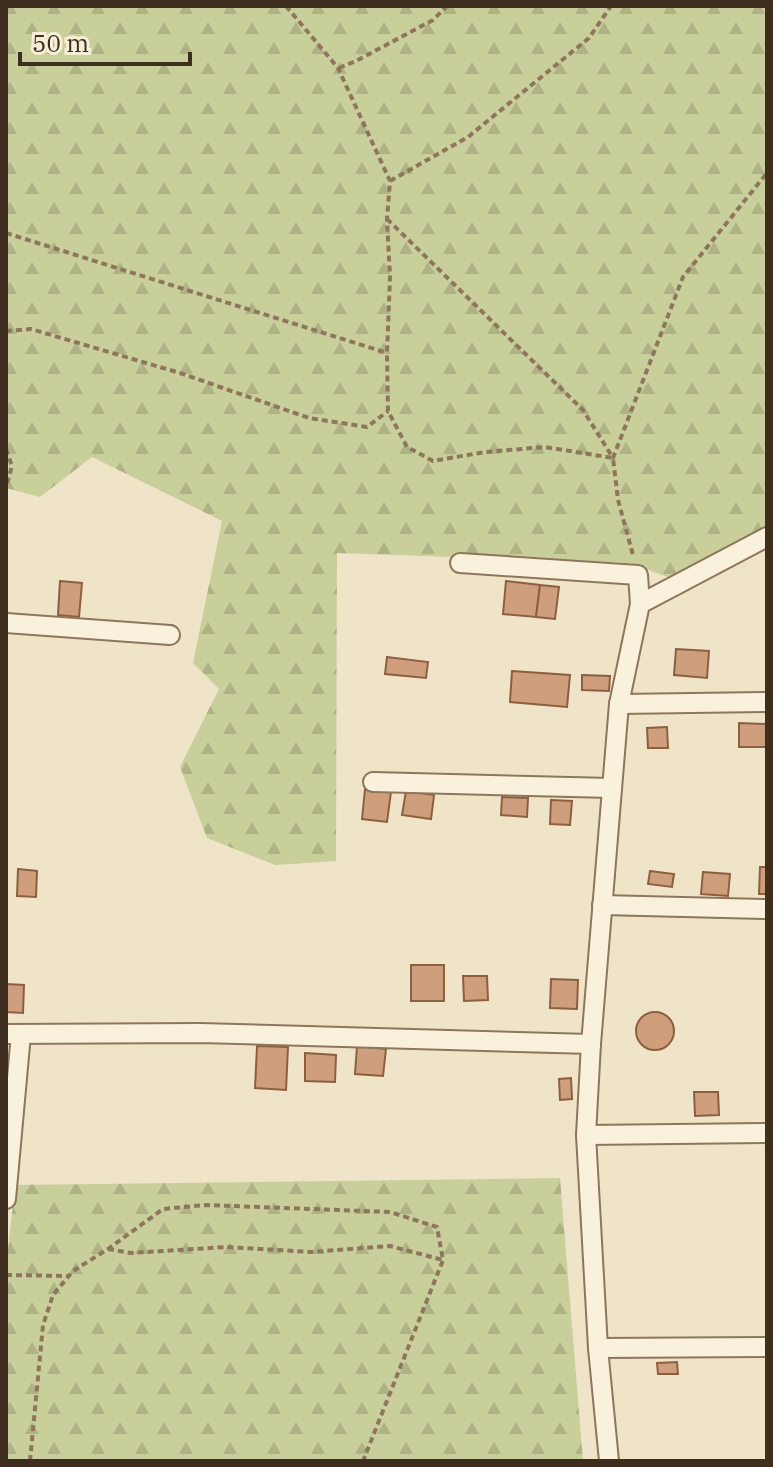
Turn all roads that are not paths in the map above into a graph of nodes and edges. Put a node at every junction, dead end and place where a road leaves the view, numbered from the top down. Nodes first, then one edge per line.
1 (767, 537) edge
2 (460, 563) dead end
3 (640, 604) junction
4 (6, 623) edge
5 (170, 635) dead end
6 (767, 702) edge
7 (619, 704) junction
8 (373, 782) dead end
9 (612, 788) junction
10 (602, 905) junction
11 (767, 909) edge
12 (14, 1034) edge
13 (591, 1044) junction
14 (767, 1133) edge
15 (586, 1135) junction
16 (6, 1199) edge
17 (767, 1347) edge
18 (598, 1348) junction
19 (609, 1461) edge

1 - 3 street
2 - 3 street
3 - 7 street
4 - 5 street
6 - 7 street
7 - 9 street
8 - 9 street
9 - 10 street
10 - 11 street
10 - 13 street
12 - 13 street
12 - 16 street
13 - 15 street
14 - 15 street
15 - 18 street
17 - 18 street
18 - 19 street

